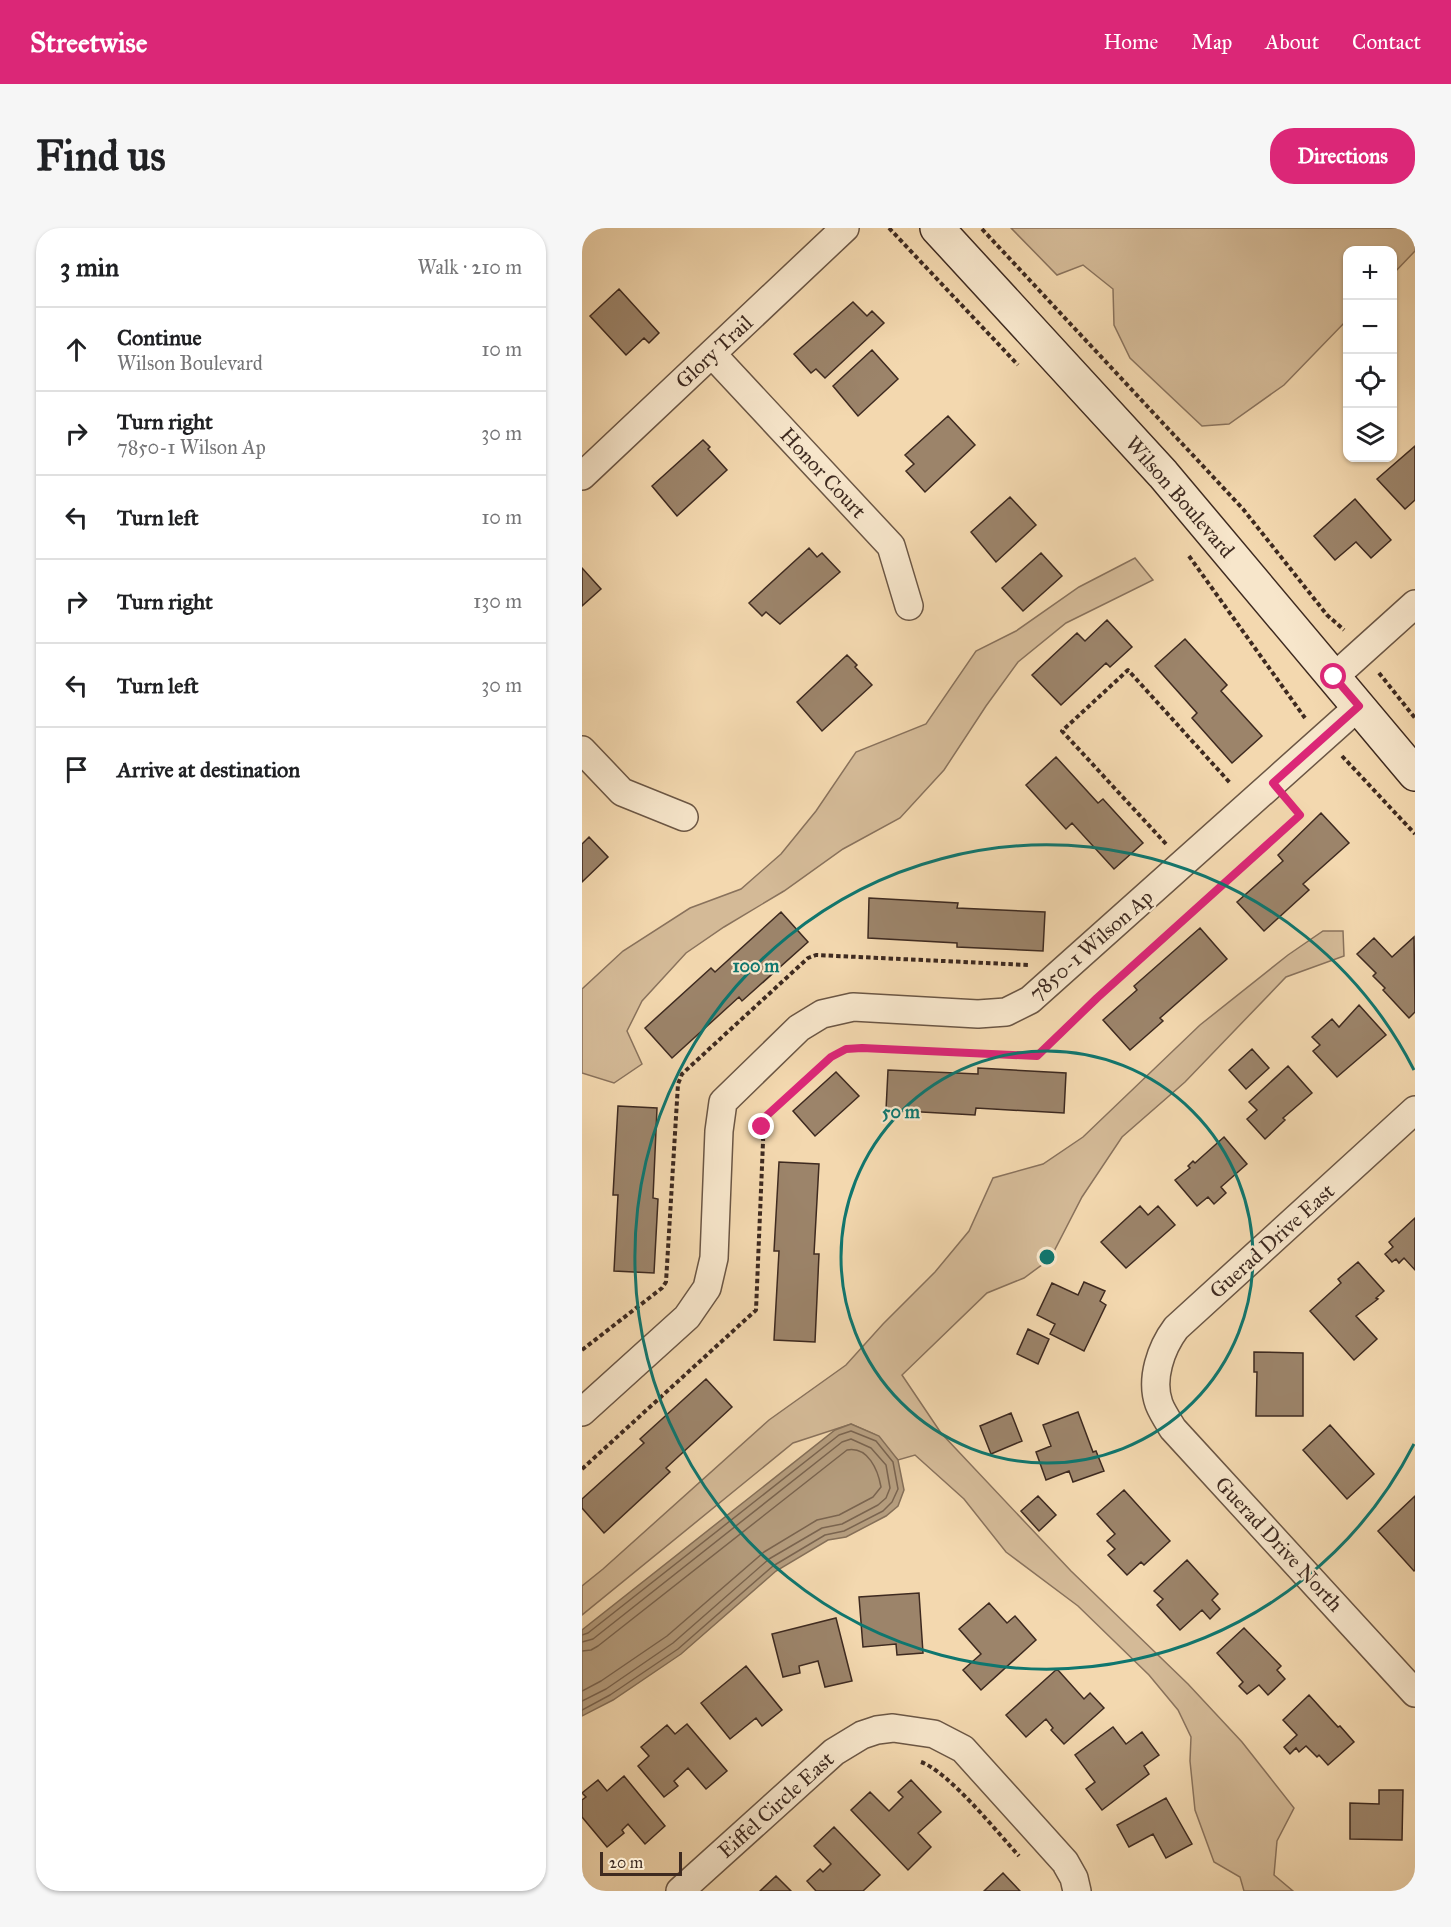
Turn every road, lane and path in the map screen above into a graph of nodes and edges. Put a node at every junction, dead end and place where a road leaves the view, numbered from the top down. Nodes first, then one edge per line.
1 (845, 228) edge
2 (889, 228) edge
3 (937, 228) edge
4 (712, 354) junction
5 (1025, 372) dead end
6 (582, 476) edge
7 (1188, 554) dead end
8 (1415, 604) edge
9 (909, 606) dead end
10 (1334, 677) junction
11 (1359, 706) junction
12 (1324, 737) junction
13 (582, 750) edge
14 (1415, 774) edge
15 (1273, 783) junction
16 (1249, 804) junction
17 (684, 817) dead end
18 (1415, 834) edge
19 (1171, 852) dead end
20 (1035, 966) dead end
21 (1415, 1110) edge
22 (582, 1350) edge
23 (1156, 1388) joint
24 (582, 1412) edge
25 (582, 1469) edge
26 (1415, 1693) edge
27 (917, 1761) dead end
28 (1023, 1860) dead end
29 (680, 1891) edge
30 (1077, 1891) edge

1 - 4 street, Glory Trail
2 - 5 path
3 - 10 main road, Wilson Boulevard
4 - 6 street, Glory Trail
4 - 9 street, Honor Court
7 - 12 path
8 - 10 street
10 - 11 main road, Wilson Boulevard
11 - 12 street, 7850-1 Wilson Ap
11 - 14 main road, Wilson Boulevard
12 - 15 street, 7850-1 Wilson Ap
12 - 18 path
13 - 17 street
15 - 16 street, 7850-1 Wilson Ap
15 - 25 path
16 - 19 path
16 - 24 street, 7850-1 Wilson Ap
20 - 22 path
21 - 23 street, Guerad Drive East
23 - 26 street, Guerad Drive North
27 - 28 path
29 - 30 street, Eiffel Circle East

